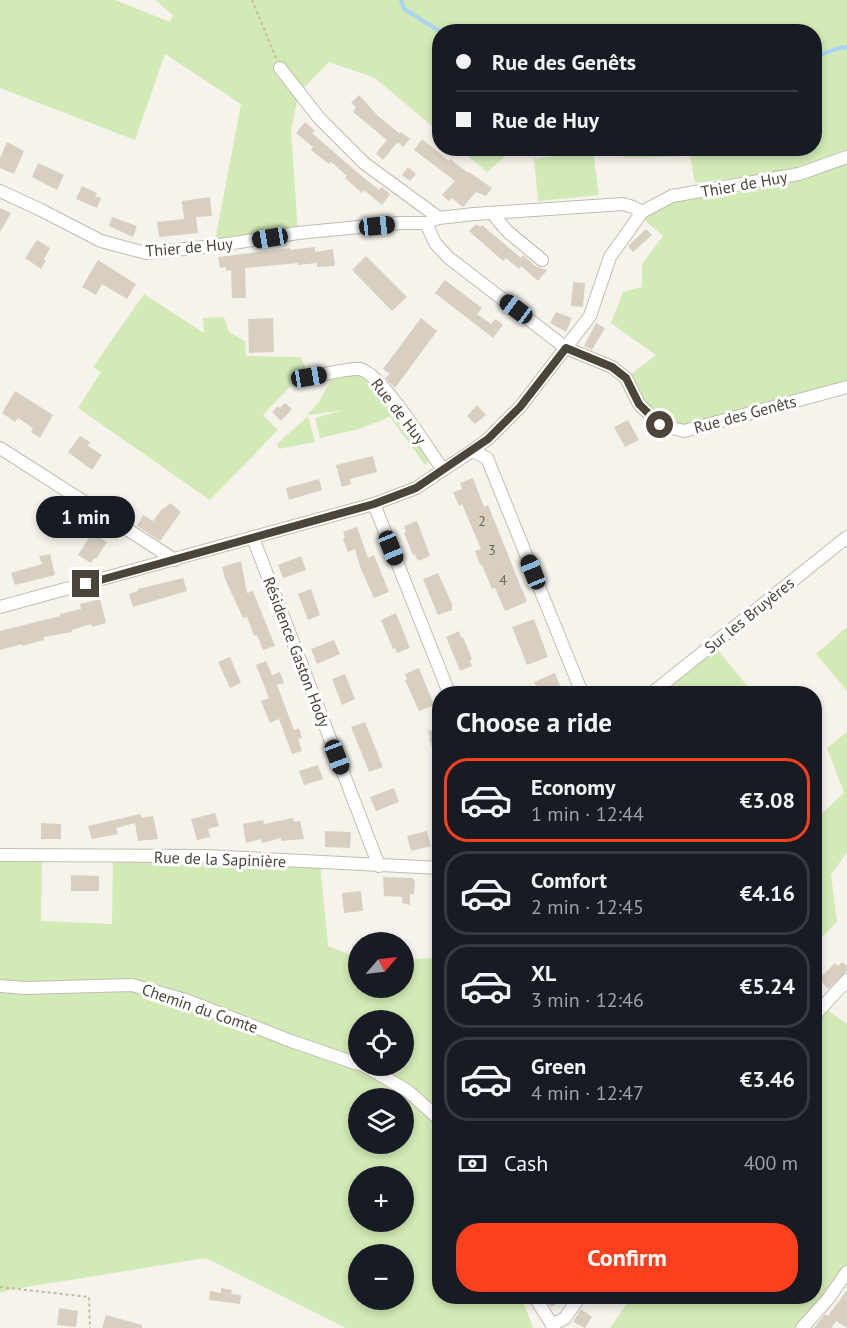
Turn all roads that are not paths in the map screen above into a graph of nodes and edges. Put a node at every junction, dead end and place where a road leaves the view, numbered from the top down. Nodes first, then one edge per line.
1 (280, 68) road end
2 (847, 157) edge
3 (0, 191) edge
4 (642, 212) junction
5 (492, 213) junction
6 (439, 218) junction
7 (426, 222) junction
8 (542, 260) dead end
9 (566, 348) junction
10 (309, 377) dead end
11 (847, 387) edge
12 (0, 448) edge
13 (472, 451) junction
14 (443, 470) junction
15 (374, 504) junction
16 (847, 537) edge
17 (253, 538) junction
18 (175, 560) junction
19 (0, 606) edge
20 (446, 686) edge
21 (579, 686) edge
22 (661, 686) edge
23 (0, 855) edge
24 (379, 866) junction
25 (432, 868) edge
26 (847, 980) edge
27 (0, 986) edge
28 (822, 1007) edge
29 (348, 1061) edge
30 (382, 1076) edge
31 (432, 1113) edge
32 (847, 1272) edge
33 (539, 1304) edge
34 (575, 1304) edge
35 (553, 1327) edge
36 (802, 1328) edge

1 - 6 street
2 - 4 street, Thier de Huy
3 - 7 street, Thier de Huy
4 - 5 street, Thier de Huy
4 - 9 street, Thier de Huy
5 - 6 street, Thier de Huy
5 - 8 street
6 - 7 street, Thier de Huy
7 - 9 street
9 - 11 street, Rue des Genêts
9 - 13 street
10 - 14 street, Rue de Huy
12 - 18 street
13 - 14 street
13 - 21 street
14 - 15 street
15 - 17 street
15 - 20 street
16 - 22 street, Sur les Bruyères
17 - 18 street
17 - 24 street, Résidence Gaston Hody
18 - 19 street
23 - 24 street, Rue de la Sapinière
24 - 25 street, Rue de la Sapinière
26 - 28 street
27 - 29 street, Chemin du Comte
30 - 31 street
32 - 36 street
33 - 35 street
34 - 35 street

